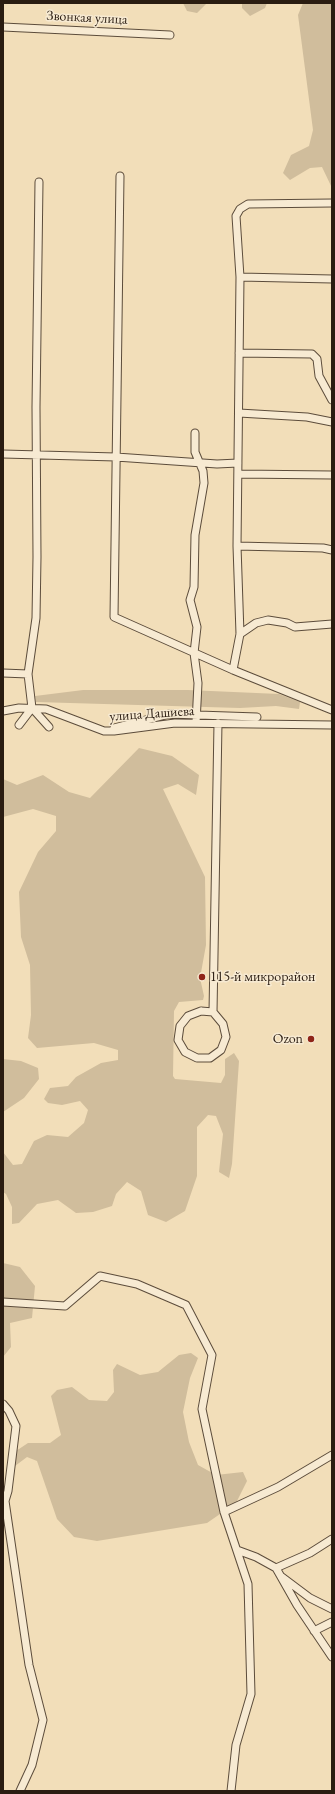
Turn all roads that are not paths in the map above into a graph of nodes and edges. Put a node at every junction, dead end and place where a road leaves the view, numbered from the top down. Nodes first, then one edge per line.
1 (3, 27) edge
2 (170, 35) dead end
3 (120, 176) dead end
4 (39, 182) dead end
5 (332, 203) edge
6 (240, 277) junction
7 (332, 279) edge
8 (239, 353) junction
9 (332, 400) edge
10 (239, 413) junction
11 (332, 422) edge
12 (195, 433) dead end
13 (3, 454) edge
14 (37, 454) junction
15 (116, 457) junction
16 (200, 462) junction
17 (238, 463) junction
18 (238, 474) junction
19 (332, 475) edge
20 (237, 546) junction
21 (332, 550) edge
22 (332, 624) edge
23 (240, 634) junction
24 (194, 653) junction
25 (233, 670) junction
26 (3, 673) edge
27 (28, 674) junction
28 (32, 708) junction
29 (332, 710) edge
30 (3, 711) edge
31 (196, 715) junction
32 (257, 717) dead end
33 (196, 723) junction
34 (218, 723) junction
35 (19, 725) dead end
36 (332, 725) edge
37 (49, 727) dead end
38 (104, 731) junction
39 (213, 1012) junction
40 (3, 1302) edge
41 (3, 1404) edge
42 (332, 1455) edge
43 (4, 1500) edge
44 (224, 1512) junction
45 (332, 1539) edge
46 (236, 1550) junction
47 (276, 1568) junction
48 (280, 1576) junction
49 (332, 1609) edge
50 (332, 1622) edge
51 (314, 1631) junction
52 (332, 1657) edge
53 (20, 1791) edge
54 (232, 1791) edge

1 - 2 street, Звонкая улица
3 - 15 street
4 - 14 street
5 - 6 street
6 - 7 street
6 - 8 street
8 - 9 street
8 - 10 street
10 - 11 street
10 - 17 street
12 - 16 street
13 - 14 street
14 - 15 street
14 - 27 street
15 - 16 street
15 - 24 street
16 - 17 street
16 - 24 street
17 - 18 street
18 - 19 street
18 - 20 street
20 - 21 street
20 - 23 street
22 - 23 street
23 - 25 street
24 - 25 street
24 - 31 street
25 - 29 street
26 - 27 street
27 - 28 street
28 - 30 street, улица Дашиева
28 - 35 street
28 - 37 street
28 - 38 street, улица Дашиева
31 - 32 street
31 - 33 street
31 - 38 street
33 - 34 street, улица Дашиева
33 - 38 street, улица Дашиева
34 - 36 street, улица Дашиева
34 - 39 street
39 - 39 street
40 - 44 street
41 - 43 street
42 - 44 street
43 - 53 street
44 - 46 street
45 - 47 street
46 - 47 street
46 - 54 street
47 - 48 street
48 - 49 street
48 - 51 street
50 - 51 street
51 - 52 street

